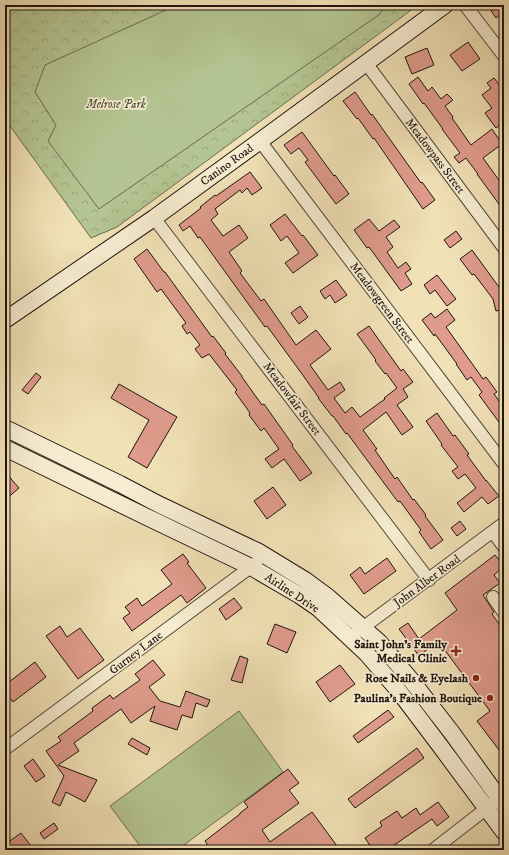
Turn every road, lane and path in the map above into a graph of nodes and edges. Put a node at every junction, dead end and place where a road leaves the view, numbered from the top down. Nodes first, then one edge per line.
1 (445, 5) edge
2 (466, 5) edge
3 (504, 56) edge
4 (366, 63) junction
5 (260, 142) junction
6 (154, 218) junction
7 (504, 248) edge
8 (5, 320) edge
9 (5, 428) edge
10 (5, 448) edge
11 (504, 464) edge
12 (120, 484) junction
13 (111, 500) junction
14 (504, 524) edge
15 (493, 532) junction
16 (504, 547) edge
17 (266, 556) junction
18 (251, 567) junction
19 (429, 580) junction
20 (493, 597) dead end
21 (504, 613) edge
22 (363, 627) junction
23 (350, 638) junction
24 (5, 749) edge
25 (498, 800) edge
26 (504, 832) edge
27 (433, 850) edge

1 - 4 main road, Canino Road
2 - 3 street
4 - 5 main road, Canino Road
4 - 7 street, Meadowpass Street
5 - 6 main road, Canino Road
5 - 11 street, Meadowgreen Street
6 - 8 main road, Canino Road
6 - 19 street, Meadowfair Street
9 - 12 main road, Airline Drive
10 - 13 main road, Airline Drive
12 - 13 main road
12 - 17 main road, Airline Drive
13 - 18 main road, Airline Drive
14 - 15 street, John Alber Road
15 - 16 street
15 - 19 street, John Alber Road
17 - 18 street, Gurney Lane
17 - 22 main road, Airline Drive
18 - 23 main road, Airline Drive
18 - 24 street, Gurney Lane
19 - 22 street, John Alber Road
20 - 21 street
22 - 23 street, John Alber Road
22 - 25 main road, Airline Drive
23 - 25 main road, Airline Drive
25 - 26 main road, Airline Drive
25 - 27 street

